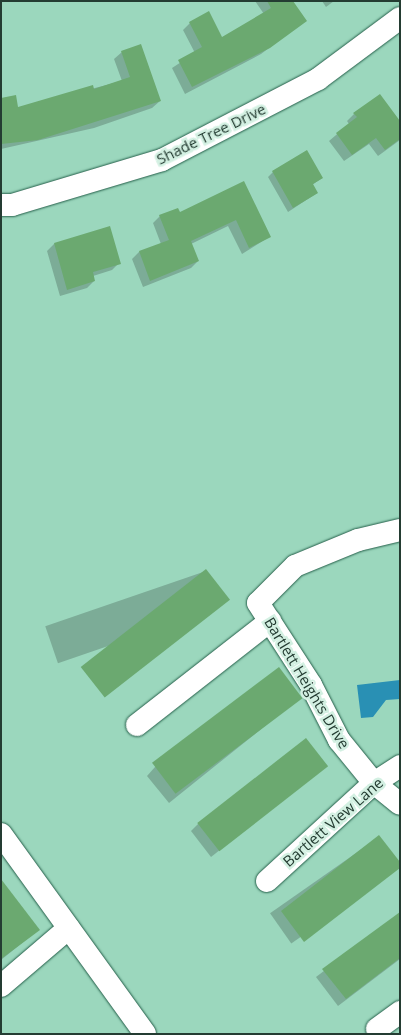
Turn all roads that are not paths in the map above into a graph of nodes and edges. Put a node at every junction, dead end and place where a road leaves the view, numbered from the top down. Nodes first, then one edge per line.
1 (400, 18) edge
2 (1, 205) edge
3 (400, 530) edge
4 (264, 612) junction
5 (137, 725) dead end
6 (400, 766) edge
7 (374, 784) junction
8 (400, 804) edge
9 (1, 834) edge
10 (267, 880) dead end
11 (69, 928) junction
12 (1, 986) edge
13 (400, 1012) edge
14 (377, 1029) dead end
15 (145, 1034) edge

1 - 2 street, Shade Tree Drive
3 - 4 street
4 - 5 street
4 - 7 street, Bartlett Heights Drive
6 - 7 street, Bartlett View Lane
7 - 8 street, Bartlett Heights Drive
7 - 10 street, Bartlett View Lane
9 - 11 street
11 - 12 street
11 - 15 street
13 - 14 street

